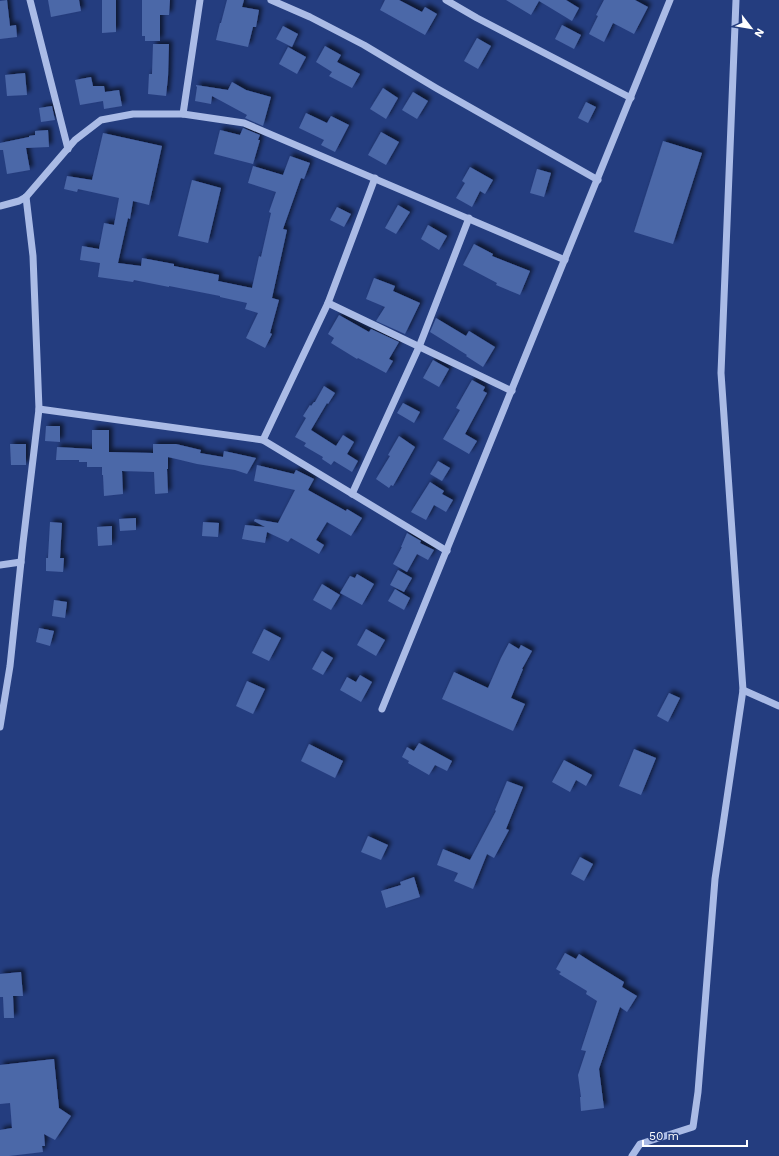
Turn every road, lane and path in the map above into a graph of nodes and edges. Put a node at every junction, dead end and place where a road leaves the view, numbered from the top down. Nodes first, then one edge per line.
1 (30, 0) edge
2 (200, 0) edge
3 (271, 0) edge
4 (446, 0) edge
5 (670, 0) edge
6 (736, 0) edge
7 (631, 98) junction
8 (183, 114) junction
9 (68, 149) junction
10 (375, 178) junction
11 (598, 180) junction
12 (26, 197) junction
13 (0, 206) edge
14 (469, 218) junction
15 (565, 260) junction
16 (328, 303) junction
17 (419, 347) junction
18 (512, 391) junction
19 (39, 409) junction
20 (263, 440) junction
21 (352, 494) junction
22 (446, 551) junction
23 (21, 562) junction
24 (0, 566) edge
25 (743, 690) junction
26 (779, 706) edge
27 (382, 709) dead end
28 (0, 727) edge
29 (632, 1156) edge

1 - 9 street
2 - 8 street
3 - 11 street
4 - 7 street
5 - 7 street
6 - 25 street
7 - 11 street
8 - 9 street
8 - 10 street
9 - 12 street
10 - 14 street
10 - 16 street
11 - 15 street
12 - 13 street
12 - 19 street
14 - 15 street
14 - 17 street
15 - 18 street
16 - 17 street
16 - 20 street
17 - 18 street
17 - 21 street
18 - 22 street
19 - 20 street
19 - 23 street
20 - 21 street
21 - 22 street
22 - 27 street
23 - 24 street
23 - 28 street
25 - 26 street
25 - 29 street

